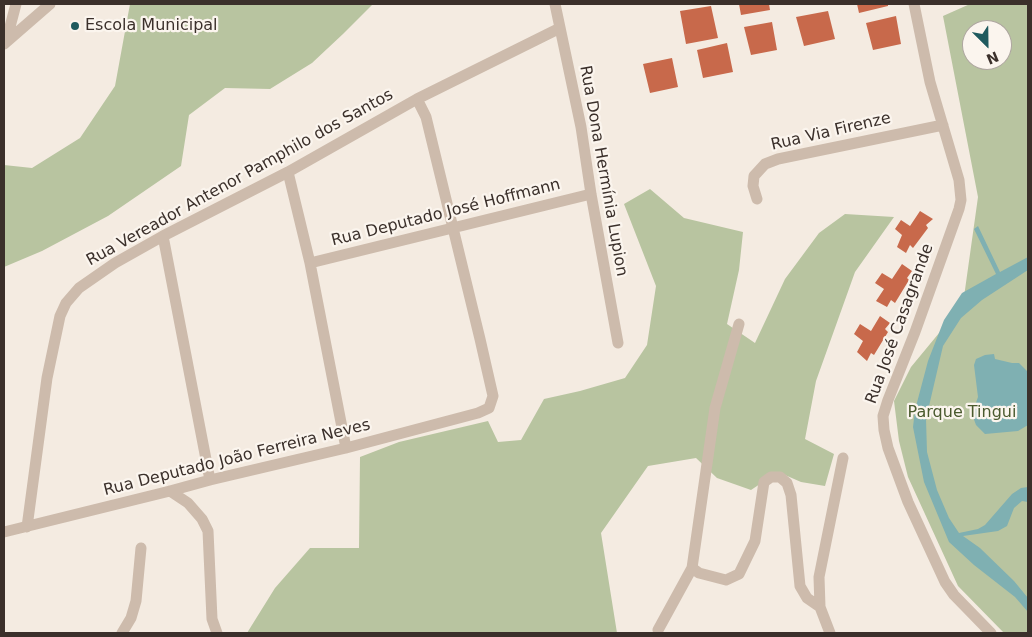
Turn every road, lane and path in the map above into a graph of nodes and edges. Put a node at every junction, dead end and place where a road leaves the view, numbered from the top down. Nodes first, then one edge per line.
1 (16, 4) edge
2 (50, 4) edge
3 (555, 4) edge
4 (914, 4) edge
5 (560, 28) junction
6 (5, 43) edge
7 (417, 99) junction
8 (943, 125) junction
9 (288, 172) junction
10 (590, 194) junction
11 (757, 199) dead end
12 (452, 229) junction
13 (163, 236) junction
14 (310, 263) junction
15 (740, 324) dead end
16 (618, 343) dead end
17 (346, 448) junction
18 (843, 458) dead end
19 (210, 480) junction
20 (170, 491) junction
21 (27, 527) junction
22 (4, 534) edge
23 (141, 548) dead end
24 (692, 568) junction
25 (820, 607) junction
26 (658, 630) dead end
27 (122, 633) edge
28 (217, 633) edge
29 (830, 633) edge
30 (990, 633) edge

1 - 6 street
2 - 6 street
3 - 5 street, Rua Dona Hermínia Lupion
4 - 8 street, Rua José Casagrande
5 - 7 street, Rua Vereador Antenor Pamphilo dos Santos
5 - 10 street, Rua Dona Hermínia Lupion
7 - 9 street, Rua Vereador Antenor Pamphilo dos Santos
7 - 12 street
8 - 11 street, Rua Via Firenze
8 - 30 street, Rua José Casagrande
9 - 13 street, Rua Vereador Antenor Pamphilo dos Santos
9 - 14 street
10 - 12 street, Rua Deputado José Hoffmann
10 - 16 street, Rua Dona Hermínia Lupion
12 - 14 street, Rua Deputado José Hoffmann
12 - 17 street, Rua Deputado João Ferreira Neves
13 - 19 street
13 - 21 street, Rua Vereador Antenor Pamphilo dos Santos
14 - 17 street
15 - 24 street
17 - 19 street, Rua Deputado João Ferreira Neves
18 - 25 street
19 - 20 street, Rua Deputado João Ferreira Neves
20 - 21 street, Rua Deputado João Ferreira Neves
20 - 28 street
21 - 22 street, Rua Deputado João Ferreira Neves
23 - 27 street
24 - 25 street
24 - 26 street
25 - 29 street

